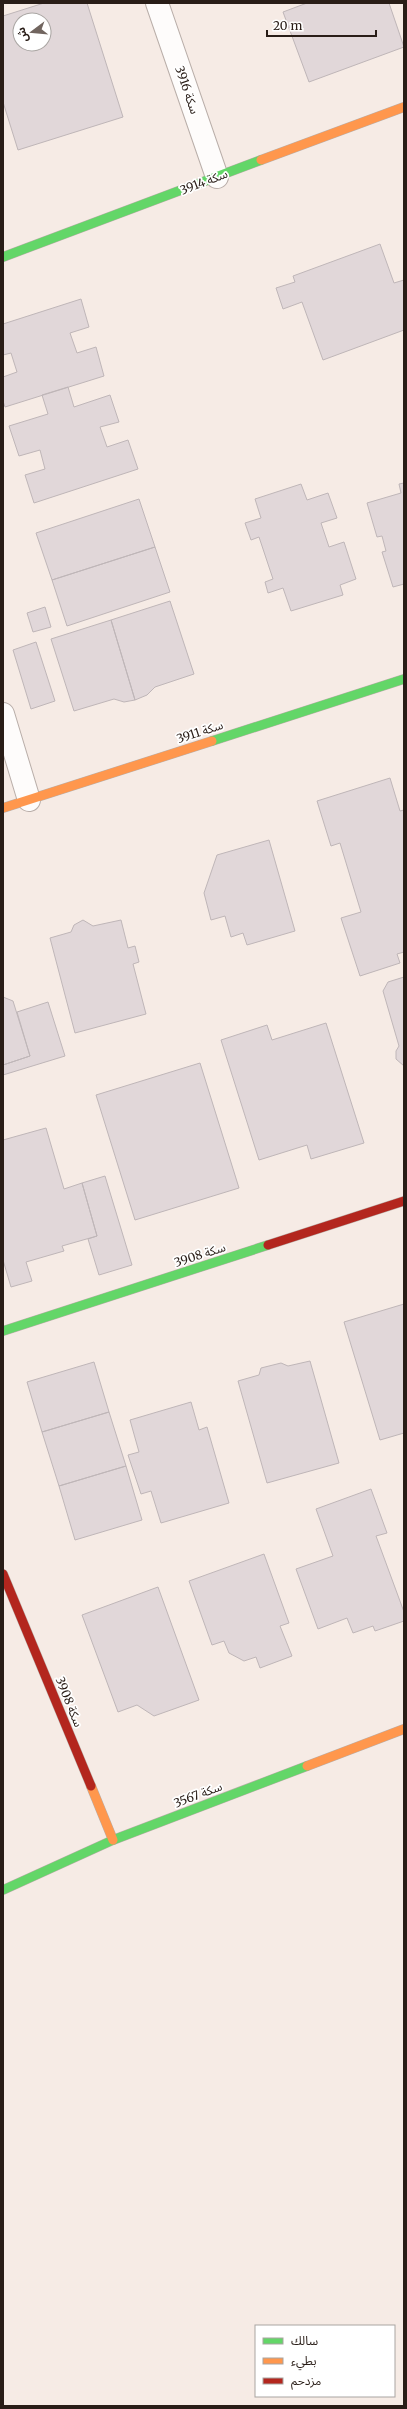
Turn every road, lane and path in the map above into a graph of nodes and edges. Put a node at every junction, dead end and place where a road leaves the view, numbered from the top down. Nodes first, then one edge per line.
1 (157, 3) edge
2 (404, 107) edge
3 (217, 177) junction
4 (3, 257) edge
5 (404, 679) edge
6 (3, 714) edge
7 (29, 800) junction
8 (3, 808) edge
9 (404, 1201) edge
10 (3, 1331) edge
11 (3, 1574) edge
12 (404, 1730) edge
13 (113, 1840) junction
14 (3, 1890) edge

1 - 3 street, سكة 3916
2 - 3 street, سكة 3914
3 - 4 street, سكة 3914
5 - 7 street, سكة 3911
6 - 7 street
7 - 8 street, سكة 3911
9 - 10 street, سكة 3908
11 - 13 street, سكة 3908
12 - 13 street, سكة 3567
13 - 14 street, سكة 3567

